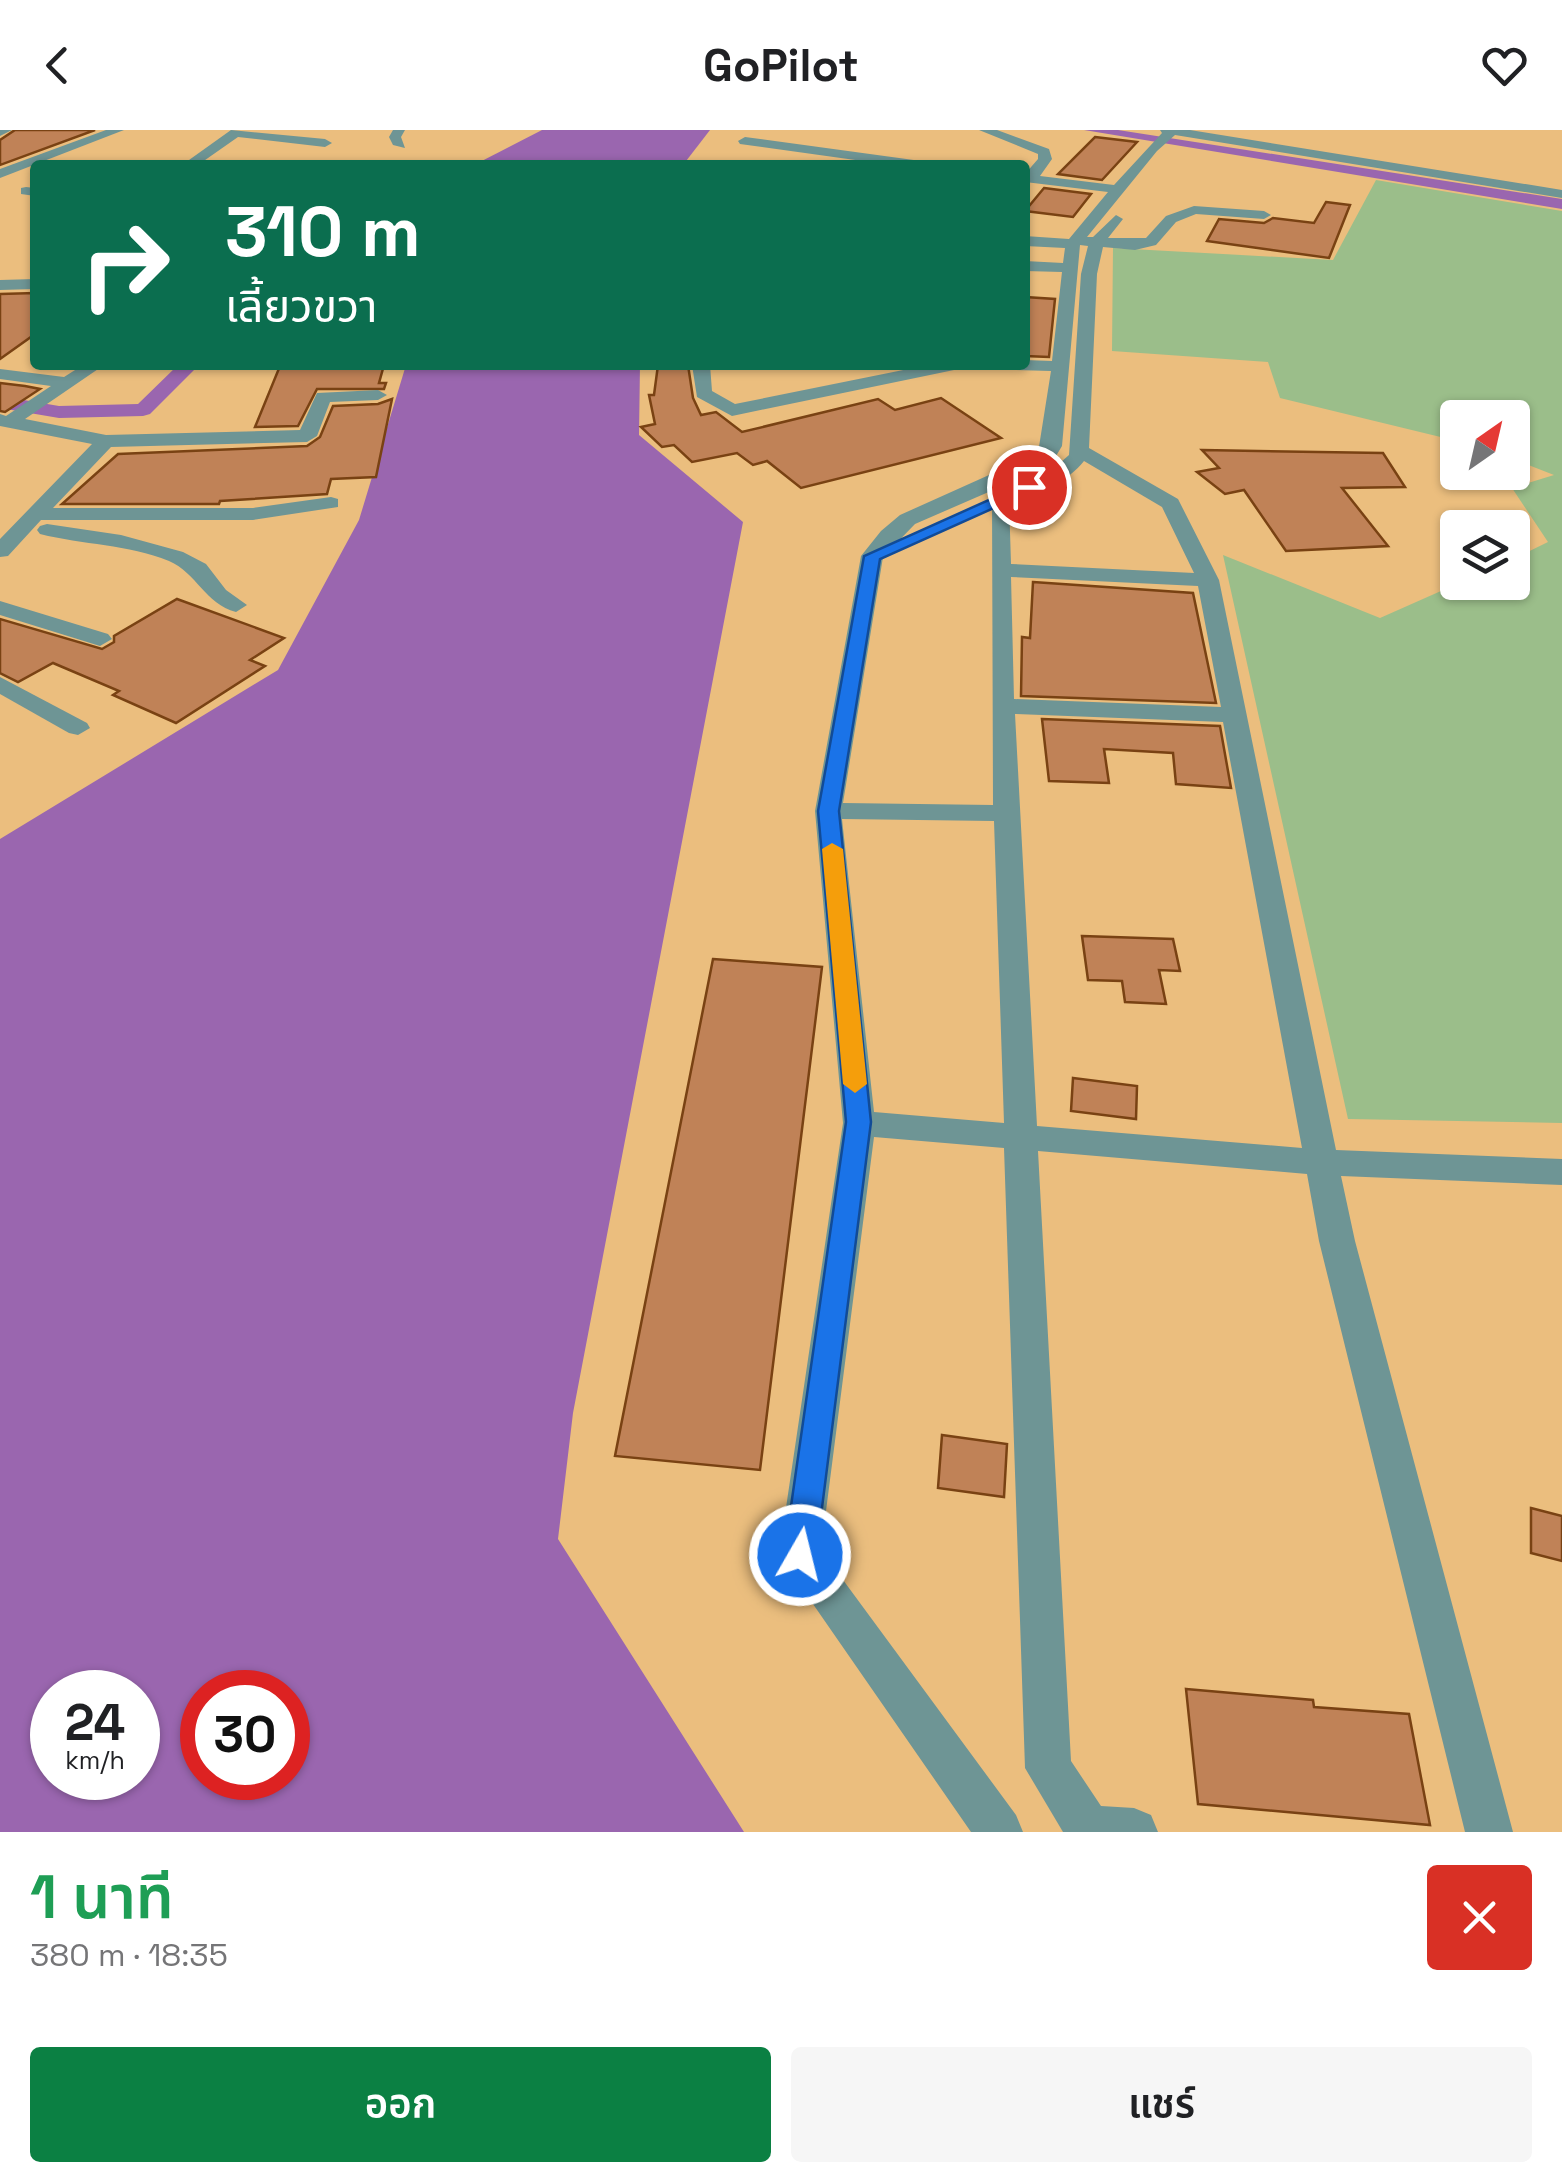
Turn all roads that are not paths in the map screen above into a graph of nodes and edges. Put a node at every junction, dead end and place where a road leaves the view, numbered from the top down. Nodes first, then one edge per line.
1 (118, 130) edge
2 (985, 130) edge
3 (238, 131) edge
4 (1171, 138) edge
5 (745, 141) dead end
6 (325, 143) dead end
7 (38, 160) edge
8 (195, 160) edge
9 (884, 160) edge
10 (30, 163) edge
11 (0, 174) edge
12 (1030, 177) edge
13 (1030, 179) edge
14 (1116, 189) junction
15 (1562, 194) edge
16 (1264, 215) dead end
17 (1030, 241) edge
18 (1074, 242) junction
19 (1097, 242) junction
20 (1030, 266) edge
21 (1068, 268) junction
22 (30, 284) edge
23 (0, 285) edge
24 (1030, 365) edge
25 (1058, 366) junction
26 (86, 370) edge
27 (701, 370) edge
28 (825, 370) edge
29 (906, 370) edge
30 (0, 374) edge
31 (868, 374) edge
32 (67, 383) junction
33 (835, 389) junction
34 (378, 395) dead end
35 (4, 421) edge
36 (106, 441) junction
37 (1080, 450) junction
38 (998, 500) junction
39 (331, 504) dead end
40 (30, 520) junction
41 (0, 551) edge
42 (872, 556) junction
43 (1001, 570) junction
44 (1208, 580) junction
45 (236, 605) dead end
46 (0, 608) edge
47 (100, 639) dead end
48 (0, 684) edge
49 (1002, 706) junction
50 (1236, 716) junction
51 (78, 728) dead end
52 (828, 811) junction
53 (1006, 813) junction
54 (859, 1122) junction
55 (1022, 1136) junction
56 (1320, 1162) junction
57 (1562, 1172) edge
58 (999, 1832) edge
59 (1134, 1832) edge
60 (1489, 1832) edge

1 - 7 street
2 - 12 street
3 - 6 street
3 - 8 street
4 - 14 street
4 - 15 street
4 - 19 street
5 - 9 street
10 - 11 street
13 - 14 street
14 - 18 street
16 - 19 street
17 - 18 street
18 - 19 street
18 - 21 street
19 - 37 street
20 - 21 street
21 - 25 street
22 - 23 street
24 - 25 street
25 - 42 street
26 - 32 street
27 - 33 street
28 - 33 street
29 - 31 street
30 - 32 street
31 - 33 street
32 - 35 street
34 - 36 street
35 - 36 street
36 - 40 street
37 - 38 street
37 - 44 street
38 - 42 street
38 - 43 street
39 - 40 street
40 - 41 street
40 - 45 street
42 - 52 street
43 - 44 street
43 - 49 street
44 - 50 street
46 - 47 street
48 - 51 street
49 - 50 street
49 - 53 street
50 - 56 street
52 - 53 street
52 - 54 street
53 - 55 street
54 - 55 street
54 - 58 street
55 - 56 street
55 - 59 street
56 - 57 street
56 - 60 street

